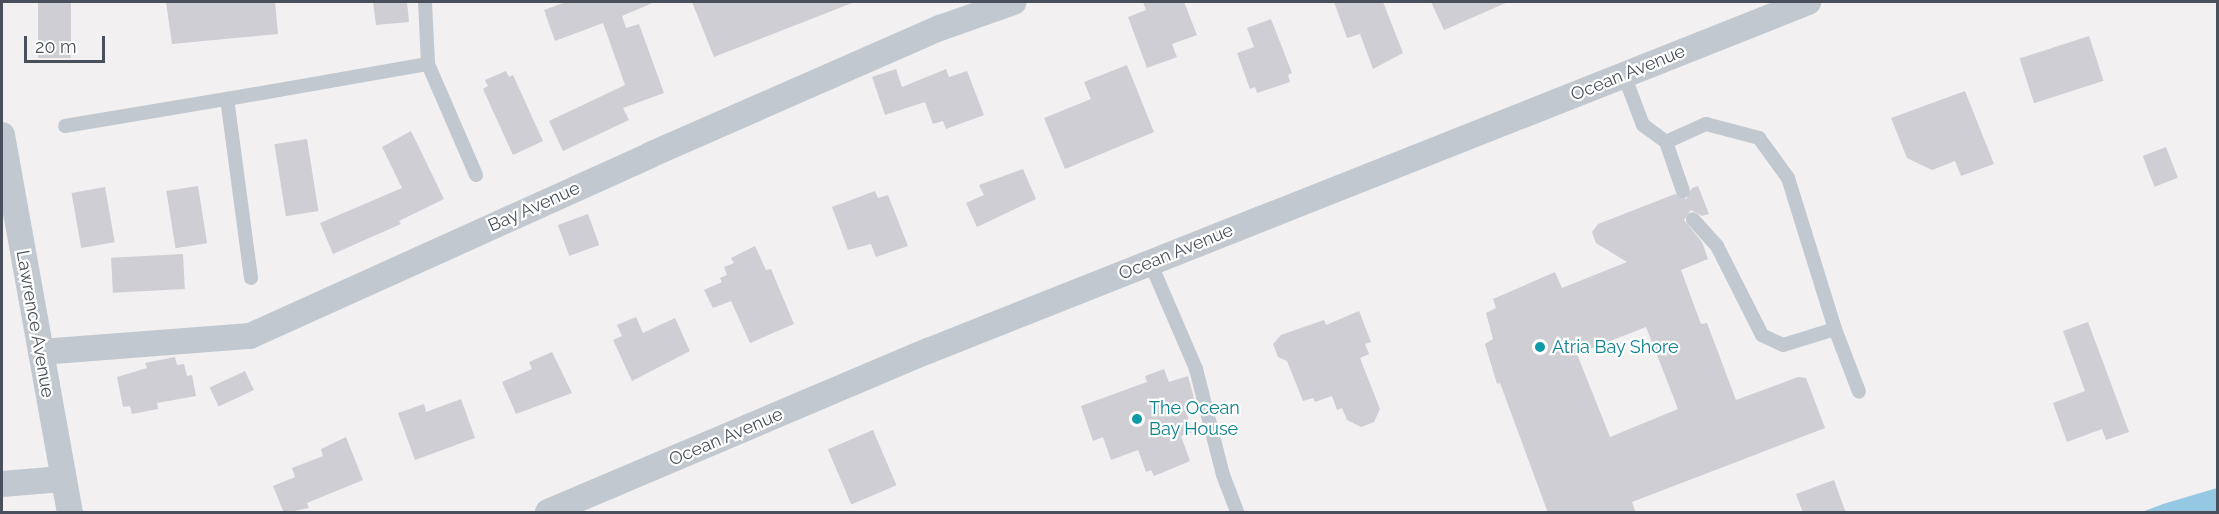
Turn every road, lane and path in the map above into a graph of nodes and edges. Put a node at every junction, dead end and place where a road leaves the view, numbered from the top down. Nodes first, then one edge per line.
1 (424, 2) edge
2 (1014, 2) edge
3 (1808, 2) edge
4 (1763, 10) edge
5 (428, 64) junction
6 (1624, 75) junction
7 (227, 99) junction
8 (64, 126) dead end
9 (2, 135) edge
10 (1666, 142) junction
11 (476, 175) dead end
12 (1683, 191) dead end
13 (7, 201) edge
14 (1693, 219) dead end
15 (1150, 262) junction
16 (251, 278) dead end
17 (1835, 329) junction
18 (41, 352) junction
19 (1859, 392) dead end
20 (63, 479) junction
21 (2, 484) edge
22 (70, 513) edge
23 (548, 513) edge
24 (1237, 513) edge

1 - 5 lane
2 - 18 street, Bay Avenue
3 - 4 street, Ocean Avenue
4 - 6 street, Ocean Avenue
5 - 7 lane
5 - 11 lane
6 - 10 lane
6 - 15 street, Ocean Avenue
7 - 8 lane
7 - 16 lane
9 - 13 street, Lawrence Avenue
10 - 12 lane
10 - 17 lane
13 - 18 street, Lawrence Avenue
14 - 17 lane
15 - 23 street, Ocean Avenue
15 - 24 lane
17 - 19 lane
18 - 20 street, Lawrence Avenue
20 - 21 street
20 - 22 street, Lawrence Avenue

